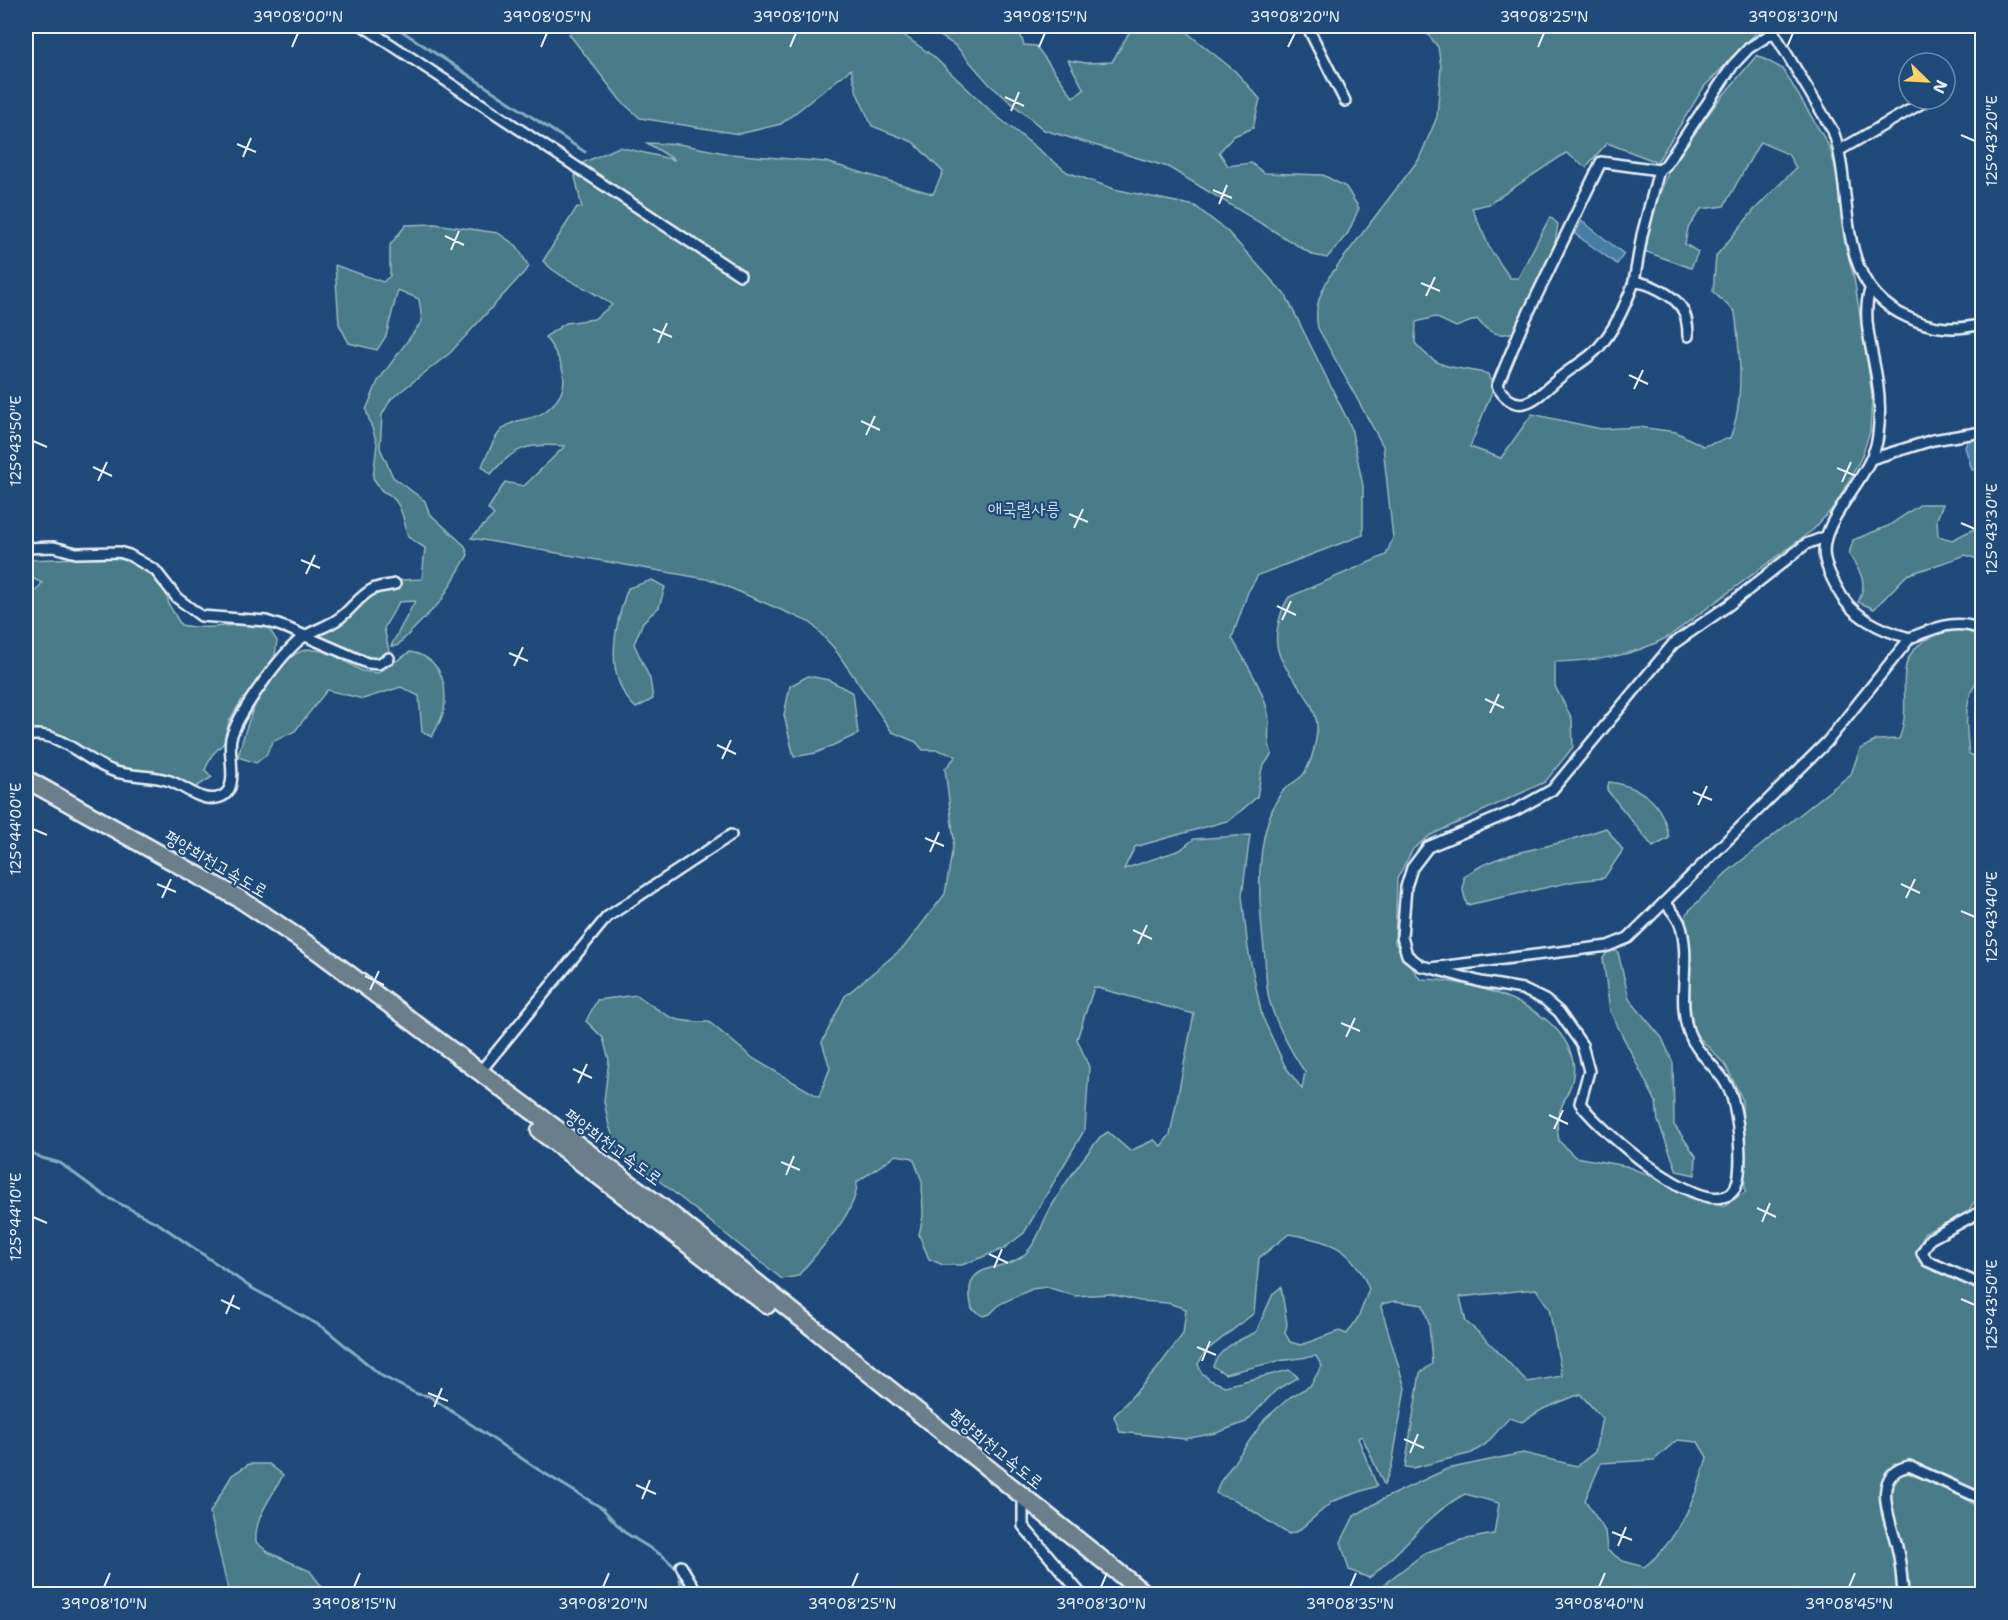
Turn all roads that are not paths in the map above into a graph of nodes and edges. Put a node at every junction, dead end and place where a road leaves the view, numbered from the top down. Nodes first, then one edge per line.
1 (363, 26) edge
2 (1308, 26) edge
3 (1772, 29) edge
4 (1345, 101) dead end
5 (1908, 111) edge
6 (1839, 150) junction
7 (1659, 170) junction
8 (740, 275) dead end
9 (1634, 282) junction
10 (1870, 290) junction
11 (1983, 324) edge
12 (1688, 336) dead end
13 (1983, 432) edge
14 (1871, 459) junction
15 (1825, 537) junction
16 (26, 548) edge
17 (394, 584) dead end
18 (1983, 630) edge
19 (306, 636) junction
20 (1910, 638) junction
21 (389, 658) dead end
22 (26, 736) edge
23 (26, 779) edge
24 (26, 789) edge
25 (731, 835) dead end
26 (1665, 902) junction
27 (1431, 968) junction
28 (479, 1073) junction
29 (1983, 1211) edge
30 (1983, 1285) edge
31 (1983, 1499) edge
32 (1023, 1504) junction
33 (681, 1566) dead end
34 (698, 1594) edge
35 (1081, 1594) edge
36 (1131, 1594) edge
37 (1145, 1594) edge
38 (1903, 1594) edge

1 - 8 street
2 - 4 street
3 - 6 street
3 - 7 street
5 - 6 street
6 - 10 street
7 - 9 street
7 - 9 street
9 - 12 street
10 - 11 street
10 - 14 street
13 - 14 street
14 - 15 street
15 - 20 street
15 - 27 street
16 - 19 street
17 - 19 street
18 - 20 street
19 - 21 street
19 - 22 street
20 - 26 street
23 - 28 highway, 평양희천고속도로
24 - 32 highway, 평양희천고속도로
25 - 28 street
26 - 27 street
26 - 27 street
28 - 37 highway, 평양희천고속도로
29 - 30 street
31 - 38 street
32 - 35 street
32 - 36 highway, 평양희천고속도로
33 - 34 street

